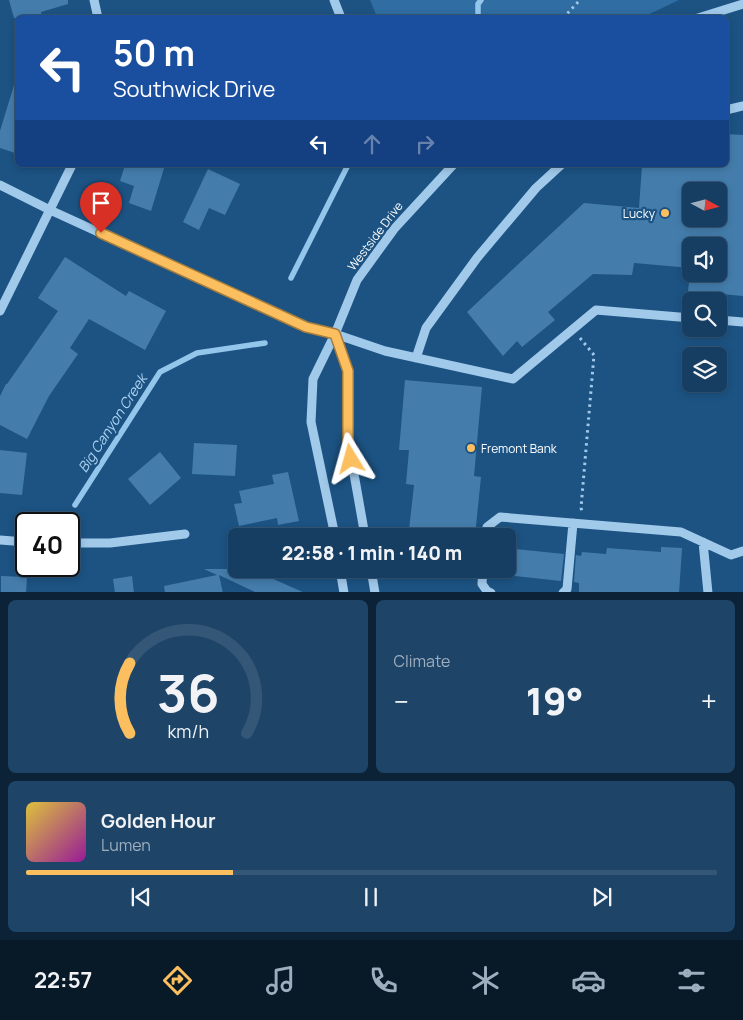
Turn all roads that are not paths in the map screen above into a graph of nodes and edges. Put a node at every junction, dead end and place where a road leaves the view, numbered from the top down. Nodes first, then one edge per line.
1 (94, 0) edge
2 (334, 0) edge
3 (743, 4) edge
4 (97, 15) edge
5 (340, 15) edge
6 (708, 15) edge
7 (743, 106) edge
8 (729, 109) edge
9 (71, 167) edge
10 (448, 167) edge
11 (559, 167) edge
12 (0, 185) edge
13 (50, 210) junction
14 (0, 311) edge
15 (682, 317) edge
16 (727, 321) edge
17 (743, 322) edge
18 (335, 334) junction
19 (416, 358) junction
20 (574, 523) junction
21 (333, 528) edge
22 (364, 528) edge
23 (487, 528) edge
24 (186, 534) dead end
25 (0, 540) edge
26 (15, 541) edge
27 (703, 542) junction
28 (80, 543) edge
29 (743, 551) edge
30 (342, 578) edge
31 (373, 578) edge
32 (482, 578) edge
33 (344, 592) edge
34 (375, 592) edge
35 (490, 592) edge
36 (563, 592) edge
37 (708, 592) edge

1 - 4 street
2 - 5 street
3 - 6 street
7 - 8 street
9 - 13 street
10 - 18 street, Westside Drive
11 - 19 street
12 - 13 street
13 - 14 street
13 - 18 street
15 - 19 street
16 - 17 street
18 - 19 street
18 - 21 street, Westside Drive
18 - 22 street
20 - 23 street
20 - 27 street
20 - 36 street
24 - 28 street
25 - 26 street
27 - 29 street
27 - 37 street
30 - 33 street
31 - 34 street
32 - 35 street

